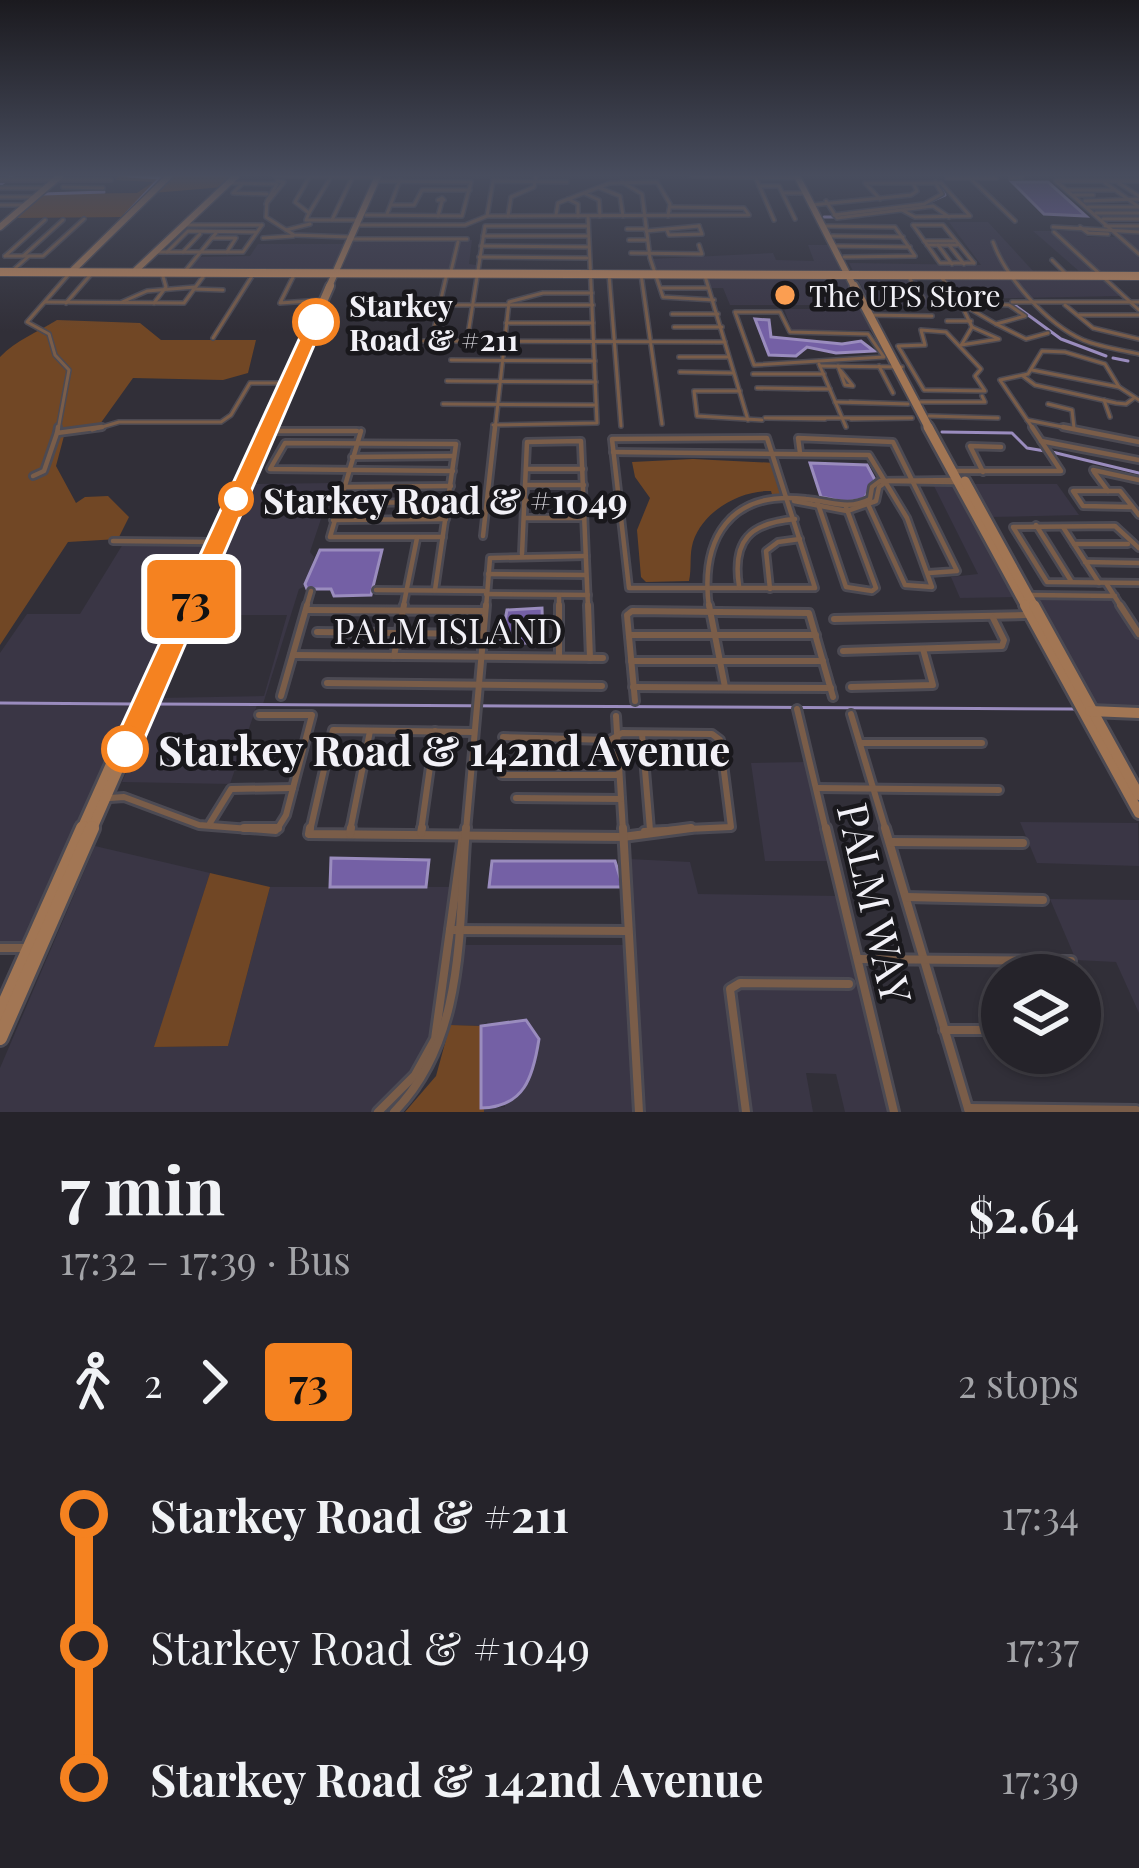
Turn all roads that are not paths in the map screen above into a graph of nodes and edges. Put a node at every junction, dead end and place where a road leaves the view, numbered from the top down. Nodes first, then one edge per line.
1 (36, 228) edge
2 (54, 228) edge
3 (75, 228) edge
4 (116, 228) edge
5 (185, 228) junction
6 (260, 228) edge
7 (282, 228) edge
8 (292, 228) edge
9 (355, 228) edge
10 (485, 228) edge
11 (588, 228) edge
12 (684, 228) edge
13 (700, 228) edge
14 (864, 228) edge
15 (896, 228) edge
16 (915, 228) edge
17 (924, 228) edge
18 (935, 228) edge
19 (945, 228) edge
20 (1072, 228) edge
21 (1082, 228) edge
22 (1085, 228) edge
23 (1108, 228) edge
24 (1121, 228) edge
25 (627, 229) dead end
26 (826, 229) junction
27 (286, 230) junction
28 (646, 230) junction
29 (667, 230) junction
30 (202, 232) junction
31 (217, 232) junction
32 (256, 232) junction
33 (1112, 233) junction
34 (294, 235) junction
35 (483, 236) junction
36 (588, 236) junction
37 (351, 237) junction
38 (903, 237) junction
39 (212, 238) junction
40 (263, 238) dead end
41 (467, 239) dead end
42 (628, 240) dead end
43 (648, 241) junction
44 (458, 242) dead end
45 (993, 242) dead end
46 (1124, 242) junction
47 (1139, 242) edge
48 (925, 243) junction
49 (936, 243) junction
50 (947, 243) junction
51 (958, 243) junction
52 (673, 245) dead end
53 (699, 245) dead end
54 (836, 246) junction
55 (481, 247) junction
56 (589, 247) junction
57 (910, 247) junction
58 (154, 252) junction
59 (167, 252) junction
60 (183, 252) junction
61 (199, 252) junction
62 (227, 252) junction
63 (631, 253) dead end
64 (650, 253) junction
65 (675, 254) junction
66 (1139, 254) edge
67 (26, 256) junction
68 (478, 257) junction
69 (844, 257) junction
70 (589, 258) junction
71 (1052, 260) dead end
72 (960, 266) junction
73 (940, 270) junction
74 (5, 271) edge
75 (72, 271) junction
76 (100, 271) junction
77 (136, 271) junction
78 (165, 271) junction
79 (184, 271) junction
80 (207, 271) junction
81 (255, 272) junction
82 (290, 272) junction
83 (336, 272) junction
84 (405, 272) junction
85 (449, 272) junction
86 (477, 272) junction
87 (532, 273) junction
88 (590, 273) junction
89 (656, 273) junction
90 (700, 273) junction
91 (609, 274) junction
92 (641, 274) junction
93 (851, 274) junction
94 (1012, 274) junction
95 (1066, 274) junction
96 (1100, 275) junction
97 (1139, 275) edge
98 (908, 276) junction
99 (166, 287) junction
100 (194, 288) junction
101 (661, 288) junction
102 (709, 288) junction
103 (223, 290) dead end
104 (592, 293) junction
105 (923, 298) dead end
106 (323, 300) junction
107 (714, 300) junction
108 (45, 302) junction
109 (122, 302) junction
110 (1012, 302) dead end
111 (1035, 302) junction
112 (1062, 302) junction
113 (1129, 302) junction
114 (1139, 302) edge
115 (66, 303) junction
116 (154, 303) junction
117 (425, 305) dead end
118 (440, 305) junction
119 (474, 305) junction
120 (508, 305) junction
121 (592, 305) junction
122 (961, 306) junction
123 (1139, 313) edge
124 (672, 314) dead end
125 (718, 314) junction
126 (871, 315) junction
127 (1116, 315) junction
128 (932, 316) dead end
129 (1076, 316) junction
130 (947, 321) dead end
131 (1123, 322) dead end
132 (506, 323) junction
133 (593, 323) junction
134 (971, 324) junction
135 (996, 324) junction
136 (674, 327) dead end
137 (722, 327) junction
138 (1048, 333) dead end
139 (214, 338) dead end
140 (1139, 339) edge
141 (431, 340) junction
142 (424, 341) dead end
143 (467, 341) junction
144 (502, 341) junction
145 (594, 341) junction
146 (614, 342) junction
147 (651, 342) junction
148 (725, 342) junction
149 (1114, 349) junction
150 (1139, 354) edge
151 (679, 357) dead end
152 (729, 357) junction
153 (452, 361) dead end
154 (500, 361) junction
155 (595, 361) junction
156 (818, 362) junction
157 (1105, 364) junction
158 (860, 366) junction
159 (902, 367) junction
160 (1032, 370) junction
161 (680, 372) dead end
162 (733, 373) junction
163 (820, 374) junction
164 (863, 374) dead end
165 (1023, 376) junction
166 (447, 381) dead end
167 (498, 382) junction
168 (596, 382) junction
169 (285, 383) junction
170 (1119, 387) junction
171 (809, 389) junction
172 (830, 389) junction
173 (740, 391) junction
174 (982, 396) dead end
175 (1137, 399) edge
176 (1104, 400) junction
177 (835, 402) junction
178 (850, 402) junction
179 (918, 402) junction
180 (443, 404) dead end
181 (495, 404) junction
182 (1048, 404) dead end
183 (596, 405) junction
184 (929, 416) junction
185 (1110, 417) dead end
186 (998, 418) dead end
187 (762, 419) dead end
188 (825, 419) junction
189 (842, 419) junction
190 (851, 419) junction
191 (748, 420) junction
192 (1027, 420) junction
193 (662, 424) dead end
194 (493, 425) junction
195 (621, 426) dead end
196 (846, 428) dead end
197 (1074, 428) junction
198 (263, 431) junction
199 (56, 437) junction
200 (1041, 441) junction
201 (1139, 442) edge
202 (357, 443) junction
203 (1001, 447) dead end
204 (614, 452) junction
205 (774, 453) junction
206 (800, 453) junction
207 (455, 456) junction
208 (352, 457) junction
209 (1139, 460) edge
210 (526, 469) junction
211 (584, 470) junction
212 (453, 471) junction
213 (348, 472) junction
214 (983, 472) junction
215 (33, 476) dead end
216 (959, 477) junction
217 (888, 481) junction
218 (914, 481) junction
219 (1139, 481) edge
220 (525, 485) junction
221 (584, 485) junction
222 (451, 486) junction
223 (343, 487) junction
224 (1108, 491) junction
225 (789, 500) junction
226 (524, 501) junction
227 (584, 501) junction
228 (448, 502) junction
229 (818, 502) junction
230 (338, 503) junction
231 (869, 504) junction
232 (1132, 507) junction
233 (846, 509) junction
234 (1139, 515) edge
235 (524, 518) junction
236 (585, 518) junction
237 (446, 519) junction
238 (333, 520) junction
239 (795, 520) junction
240 (1036, 525) junction
241 (1062, 526) junction
242 (484, 536) dead end
243 (417, 537) junction
244 (443, 537) junction
245 (800, 539) junction
246 (113, 541) dead end
247 (213, 542) junction
248 (1074, 544) junction
249 (1130, 544) junction
250 (1139, 548) edge
251 (522, 555) junction
252 (586, 556) junction
253 (1085, 562) junction
254 (1139, 562) edge
255 (488, 574) junction
256 (929, 574) junction
257 (587, 575) junction
258 (1072, 583) junction
259 (1102, 583) junction
260 (1139, 583) edge
261 (709, 589) junction
262 (740, 589) junction
263 (770, 589) junction
264 (376, 590) dead end
265 (407, 590) junction
266 (436, 590) junction
267 (311, 591) dead end
268 (486, 592) junction
269 (1024, 594) junction
270 (559, 595) junction
271 (588, 595) junction
272 (1115, 596) junction
273 (306, 610) junction
274 (403, 611) junction
275 (484, 611) junction
276 (712, 612) junction
277 (992, 615) junction
278 (1036, 615) junction
279 (834, 619) dead end
280 (1135, 620) edge
281 (317, 632) dead end
282 (398, 633) junction
283 (482, 634) junction
284 (1139, 634) edge
285 (629, 635) junction
286 (818, 635) junction
287 (717, 636) junction
288 (923, 649) junction
289 (843, 652) dead end
290 (293, 655) junction
291 (394, 656) junction
292 (479, 657) junction
293 (559, 657) junction
294 (590, 658) junction
295 (603, 658) dead end
296 (632, 661) junction
297 (721, 661) junction
298 (823, 661) junction
299 (327, 683) dead end
300 (476, 685) junction
301 (602, 686) dead end
302 (633, 687) junction
303 (725, 687) junction
304 (851, 687) dead end
305 (831, 688) junction
306 (280, 696) dead end
307 (833, 697) dead end
308 (634, 700) dead end
309 (797, 709) dead end
310 (1089, 711) junction
311 (1139, 713) edge
312 (851, 714) dead end
313 (259, 715) dead end
314 (616, 716) dead end
315 (370, 731) junction
316 (435, 731) junction
317 (472, 731) junction
318 (642, 733) junction
319 (503, 737) dead end
320 (616, 737) junction
321 (860, 743) junction
322 (982, 743) dead end
323 (502, 775) dead end
324 (619, 775) junction
325 (293, 788) junction
326 (818, 788) junction
327 (874, 789) junction
328 (999, 790) dead end
329 (1139, 795) edge
330 (104, 797) junction
331 (516, 798) dead end
332 (621, 799) junction
333 (1139, 813) edge
334 (208, 825) junction
335 (650, 830) junction
336 (350, 834) junction
337 (421, 835) junction
338 (463, 835) junction
339 (622, 837) junction
340 (890, 842) junction
341 (1023, 843) dead end
342 (906, 897) junction
343 (1043, 900) dead end
344 (454, 930) junction
345 (628, 931) junction
346 (0, 948) edge
347 (34, 948) junction
348 (858, 959) junction
349 (924, 960) junction
350 (981, 961) edge
351 (849, 984) dead end
352 (0, 1015) edge
353 (944, 1030) junction
354 (981, 1030) edge
355 (0, 1038) edge
356 (968, 1110) edge
357 (1136, 1110) edge
358 (378, 1112) edge
359 (394, 1112) edge
360 (639, 1112) edge
361 (746, 1112) edge
362 (894, 1112) edge

1 - 67 street
2 - 67 street
3 - 67 street
4 - 75 main road
5 - 30 street
5 - 58 main road
5 - 59 street
6 - 32 street
7 - 27 street
8 - 27 street
9 - 37 main road
10 - 35 street
11 - 36 street
12 - 29 street
13 - 29 street
14 - 26 street
15 - 38 street
16 - 48 street
17 - 49 street
18 - 50 street
19 - 51 street
20 - 96 street
21 - 33 street
22 - 33 street
23 - 33 street
24 - 33 street
25 - 28 street
26 - 38 street
26 - 54 main road
27 - 34 street
28 - 29 street
28 - 43 street
30 - 31 street
30 - 60 street
31 - 32 street
31 - 39 street
32 - 62 street
33 - 46 street
34 - 37 street
34 - 40 street
35 - 36 street
35 - 55 street
36 - 56 street
37 - 41 street
37 - 83 main road
38 - 57 street
39 - 61 street
39 - 62 street
42 - 43 street
43 - 64 street
44 - 85 street
45 - 94 street
46 - 47 street
46 - 66 street
48 - 49 street
48 - 73 street
49 - 50 street
49 - 72 street
50 - 51 street
50 - 72 street
51 - 72 street
52 - 65 street
53 - 65 street
54 - 57 street
54 - 69 main road
54 - 93 main road
55 - 56 street
55 - 68 street
56 - 70 street
57 - 69 street
58 - 59 street
58 - 77 main road
59 - 60 street
60 - 61 street
61 - 62 street
61 - 79 street
63 - 64 street
64 - 65 street
64 - 89 street
67 - 74 street
68 - 70 street
68 - 86 street
69 - 93 main road
70 - 88 street
71 - 95 street
72 - 73 main road
72 - 94 main road
73 - 93 main road
73 - 94 main road
73 - 98 main road
73 - 122 street
74 - 75 main road
74 - 75 main road
75 - 76 main road
75 - 108 street
76 - 77 main road
76 - 115 street
77 - 78 main road
78 - 79 main road
78 - 99 street
79 - 80 main road
80 - 81 main road
80 - 100 street
81 - 82 main road
81 - 139 street
82 - 83 main road
82 - 106 street
83 - 84 main road
83 - 84 main road
83 - 106 main road
84 - 85 main road
84 - 85 main road
85 - 86 main road
85 - 118 street
86 - 87 main road
86 - 87 main road
86 - 119 street
87 - 88 main road
87 - 88 main road
88 - 89 main road
88 - 91 main road
88 - 104 street
89 - 90 main road
89 - 92 main road
89 - 101 street
90 - 93 main road
90 - 102 street
91 - 92 main road
91 - 146 street
92 - 147 street
93 - 98 main road
93 - 126 main road
94 - 95 main road
94 - 96 main road
94 - 111 street
95 - 96 main road
96 - 97 main road
96 - 113 street
98 - 105 street
99 - 100 street
99 - 109 street
99 - 116 street
100 - 103 street
100 - 116 street
101 - 102 street
101 - 107 street
102 - 107 street
104 - 120 street
104 - 121 street
106 - 169 main road
107 - 125 street
108 - 115 street
108 - 199 street
109 - 115 street
109 - 116 street
110 - 111 street
111 - 112 street
111 - 149 street
112 - 113 street
112 - 129 street
113 - 114 street
113 - 123 street
117 - 118 street
118 - 119 street
118 - 141 street
119 - 120 street
119 - 143 street
120 - 121 street
120 - 132 street
121 - 133 street
122 - 134 street
122 - 135 street
122 - 135 street
123 - 127 street
124 - 125 street
125 - 137 street
126 - 128 street
126 - 159 main road
127 - 129 street
127 - 131 street
129 - 140 street
130 - 134 street
132 - 133 street
132 - 144 street
133 - 145 street
134 - 134 street
135 - 138 street
136 - 137 street
137 - 148 street
141 - 142 street
141 - 143 street
143 - 144 street
144 - 145 street
144 - 154 street
145 - 146 street
145 - 155 street
146 - 147 street
146 - 195 street
147 - 148 street
147 - 193 street
148 - 152 street
149 - 150 street
149 - 157 street
151 - 152 street
152 - 162 street
153 - 154 street
154 - 155 street
154 - 167 street
155 - 168 street
156 - 156 street
156 - 158 street
156 - 163 street
157 - 160 street
157 - 170 street
158 - 159 street
158 - 164 street
159 - 159 street
159 - 179 main road
160 - 165 street
160 - 170 street
161 - 162 street
162 - 173 street
163 - 163 street
163 - 172 street
165 - 176 street
165 - 192 street
166 - 167 street
167 - 168 street
167 - 181 street
168 - 183 street
169 - 198 main road
169 - 199 street
170 - 175 street
171 - 171 street
171 - 172 street
172 - 177 street
173 - 191 street
173 - 191 street
174 - 179 street
175 - 176 street
176 - 185 street
177 - 178 street
177 - 189 street
178 - 178 street
179 - 184 main road
179 - 216 main road
180 - 181 street
181 - 183 street
181 - 194 street
182 - 197 street
183 - 194 street
184 - 186 street
184 - 216 main road
187 - 191 street
188 - 188 street
188 - 189 street
189 - 190 street
189 - 196 street
190 - 190 street
192 - 197 street
192 - 200 street
194 - 242 street
197 - 201 street
198 - 202 street
198 - 247 main road
199 - 215 street
200 - 209 street
200 - 214 street
202 - 207 street
202 - 208 street
202 - 213 street
203 - 214 street
204 - 205 street
204 - 205 street
204 - 261 street
205 - 206 street
205 - 225 street
206 - 217 street
206 - 218 street
207 - 208 street
207 - 212 street
208 - 213 street
210 - 211 street
210 - 211 street
210 - 220 street
211 - 221 street
212 - 213 street
212 - 222 street
213 - 223 street
214 - 216 street
216 - 218 street
216 - 269 main road
217 - 218 street
217 - 231 street
217 - 256 street
218 - 256 street
219 - 224 street
220 - 221 street
220 - 226 street
221 - 227 street
222 - 223 street
222 - 228 street
223 - 230 street
224 - 232 street
224 - 232 street
225 - 229 street
225 - 239 street
225 - 261 street
226 - 227 street
226 - 235 street
227 - 236 street
228 - 230 street
228 - 237 street
229 - 233 street
229 - 233 street
230 - 238 street
231 - 233 street
231 - 256 street
232 - 234 street
235 - 236 street
235 - 251 street
236 - 252 street
237 - 238 street
237 - 244 street
238 - 243 street
239 - 245 street
239 - 262 street
240 - 241 street
240 - 258 street
240 - 258 street
241 - 248 street
241 - 249 street
243 - 244 street
243 - 265 street
244 - 266 street
245 - 263 street
245 - 263 street
246 - 247 street
247 - 330 main road
247 - 347 main road
248 - 249 street
248 - 253 street
249 - 250 street
251 - 252 street
251 - 255 street
252 - 257 street
253 - 254 street
253 - 259 street
255 - 257 street
255 - 268 street
257 - 271 street
258 - 259 street
259 - 260 street
259 - 272 street
261 - 262 street
261 - 276 street
262 - 263 street
264 - 265 street
265 - 266 street
265 - 274 street
266 - 268 street
267 - 273 street
268 - 270 street
268 - 275 street
269 - 272 street
269 - 278 main road
270 - 271 street
270 - 293 street
271 - 294 street
272 - 280 street
273 - 274 street
273 - 290 street
274 - 275 street
274 - 282 street
275 - 283 street
276 - 285 street
276 - 286 street
276 - 287 street
277 - 278 street
277 - 279 street
277 - 288 street
278 - 310 main road
280 - 284 street
281 - 282 street
282 - 283 street
282 - 291 street
283 - 292 street
285 - 287 street
285 - 296 street
286 - 287 street
286 - 298 street
287 - 297 street
288 - 289 street
288 - 304 street
290 - 291 street, PALM ISLAND
290 - 306 street
291 - 292 street, PALM ISLAND
292 - 293 street, PALM ISLAND
292 - 300 street
293 - 294 street, PALM ISLAND
294 - 295 street, PALM ISLAND
296 - 297 street
296 - 302 street
297 - 298 street
297 - 303 street
298 - 305 street
299 - 300 street
300 - 301 street
300 - 317 street
302 - 303 street
302 - 308 street
303 - 305 street
305 - 307 street
309 - 326 street, PALM WAY
310 - 311 main road
310 - 329 main road
310 - 333 main road
312 - 321 street
313 - 325 street
314 - 320 street
315 - 316 street
315 - 336 street
315 - 336 street
316 - 317 street
316 - 337 street
317 - 338 street
318 - 320 street
318 - 335 street
318 - 335 street
319 - 320 street
320 - 324 street
321 - 322 street
321 - 327 street
323 - 324 street
324 - 332 street
325 - 334 street
325 - 334 street
326 - 327 street
326 - 348 street, PALM WAY
327 - 328 street
327 - 340 street
330 - 334 street
330 - 347 main road
331 - 332 street
332 - 339 street
335 - 339 street
336 - 337 street
337 - 338 street
338 - 339 street
338 - 344 street
339 - 345 street
340 - 341 street
340 - 342 street
342 - 343 street
342 - 349 street
344 - 345 street
344 - 358 street
344 - 359 street
345 - 360 street
346 - 347 street
347 - 352 main road
347 - 355 main road
348 - 349 street
348 - 362 street, PALM WAY
349 - 350 street
349 - 353 street
351 - 361 street
353 - 354 street
353 - 356 street
356 - 357 street

